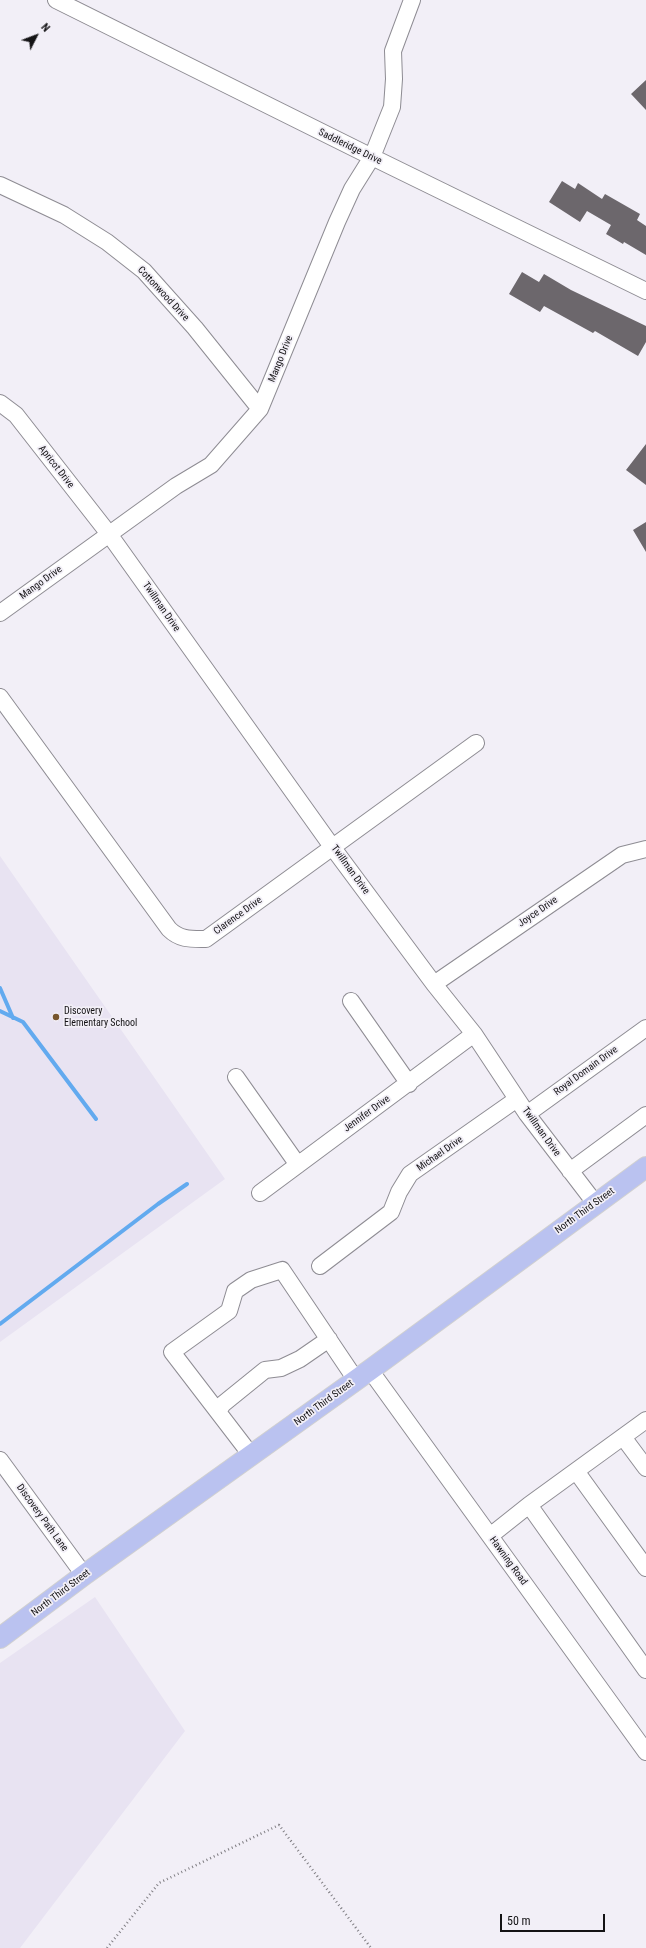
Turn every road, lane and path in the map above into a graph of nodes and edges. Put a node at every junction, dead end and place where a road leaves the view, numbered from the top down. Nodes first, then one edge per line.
1 (56, 0) edge
2 (412, 0) edge
3 (372, 157) junction
4 (0, 185) edge
5 (646, 291) edge
6 (0, 403) edge
7 (260, 410) junction
8 (109, 534) junction
9 (0, 613) edge
10 (0, 698) edge
11 (476, 743) dead end
12 (333, 848) junction
13 (646, 849) edge
14 (434, 984) junction
15 (351, 1001) dead end
16 (646, 1028) edge
17 (474, 1034) junction
18 (236, 1077) dead end
19 (409, 1084) junction
20 (517, 1099) junction
21 (527, 1114) junction
22 (646, 1115) edge
23 (298, 1165) junction
24 (646, 1166) edge
25 (570, 1171) junction
26 (260, 1194) dead end
27 (595, 1203) junction
28 (320, 1266) dead end
29 (329, 1339) junction
30 (363, 1375) junction
31 (218, 1411) junction
32 (646, 1420) edge
33 (623, 1437) junction
34 (251, 1455) junction
35 (0, 1460) edge
36 (646, 1468) edge
37 (576, 1471) junction
38 (529, 1505) junction
39 (490, 1536) junction
40 (646, 1568) edge
41 (84, 1575) junction
42 (0, 1638) edge
43 (646, 1670) edge
44 (646, 1752) edge
45 (107, 1948) edge
46 (371, 1948) edge

1 - 3 street, Saddleridge Drive
2 - 3 street, Mango Drive
3 - 5 street, Saddleridge Drive
3 - 7 street, Mango Drive
4 - 7 street, Cottonwood Drive
6 - 8 street, Apricot Drive
7 - 8 street, Mango Drive
8 - 9 street, Mango Drive
8 - 12 street, Twillman Drive
10 - 12 street, Clarence Drive
11 - 12 street, Clarence Drive
12 - 14 street, Twillman Drive
13 - 14 street, Joyce Drive
14 - 17 street, Twillman Drive
15 - 19 street
16 - 21 street, Royal Domain Drive
17 - 19 street, Jennifer Drive
17 - 20 street, Twillman Drive
18 - 23 street
19 - 23 street, Jennifer Drive
20 - 21 street, Twillman Drive
20 - 28 street, Michael Drive
21 - 25 street, Twillman Drive
22 - 25 street
23 - 26 street, Jennifer Drive
24 - 27 main road, North Third Street
25 - 27 street, Twillman Drive
27 - 30 main road, North Third Street
29 - 30 street, Hawning Road
29 - 31 street
29 - 31 street, Hawning Road
30 - 34 main road, North Third Street
30 - 39 street, Hawning Road
31 - 34 street
32 - 33 street
33 - 36 street
33 - 37 street
34 - 41 main road, North Third Street
35 - 41 street, Discovery Path Lane
37 - 38 street
37 - 40 street
38 - 39 street
38 - 43 street
39 - 44 street, Hawning Road
41 - 42 main road, North Third Street
45 - 46 path

